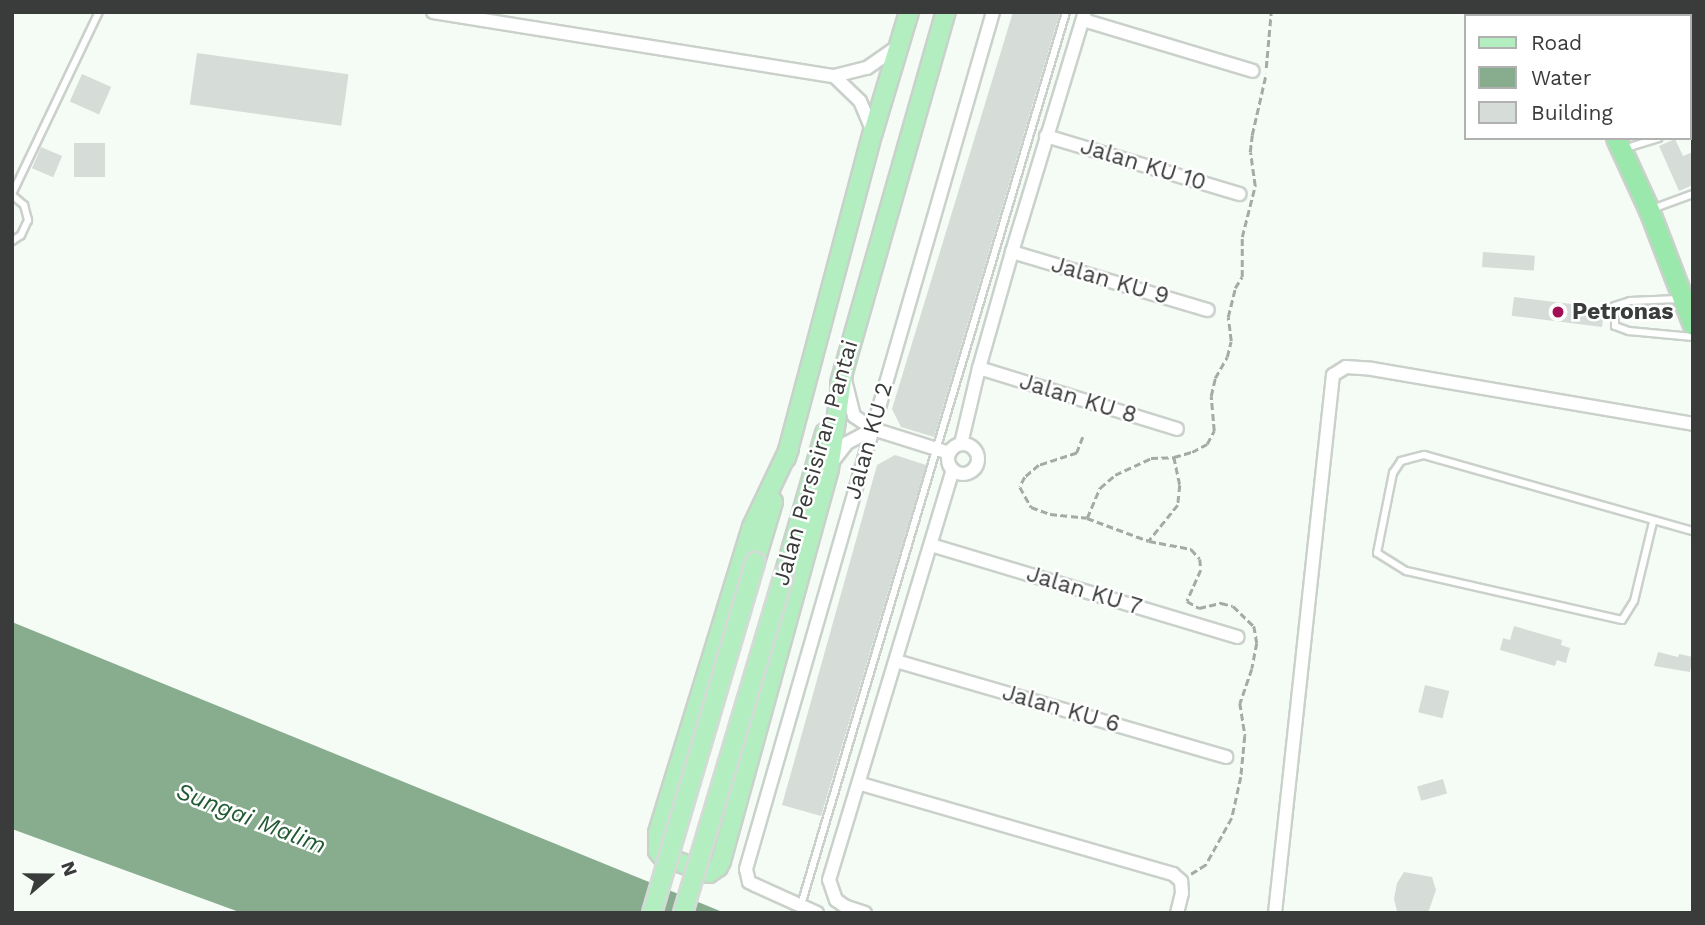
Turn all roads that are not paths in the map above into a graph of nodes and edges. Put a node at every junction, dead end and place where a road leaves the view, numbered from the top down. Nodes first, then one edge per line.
1 (99, 12) edge
2 (433, 12) edge
3 (909, 12) edge
4 (946, 12) edge
5 (993, 12) edge
6 (1066, 12) edge
7 (1084, 16) edge
8 (898, 46) junction
9 (1252, 71) dead end
10 (834, 76) junction
11 (873, 132) junction
12 (1046, 136) junction
13 (1645, 140) edge
14 (1619, 144) edge
15 (12, 194) edge
16 (1239, 194) dead end
17 (1693, 194) edge
18 (1649, 210) junction
19 (12, 241) edge
20 (1012, 252) junction
21 (1684, 299) junction
22 (1208, 310) dead end
23 (1693, 326) edge
24 (1693, 337) edge
25 (979, 368) junction
26 (843, 373) junction
27 (1693, 424) edge
28 (873, 429) junction
29 (1177, 429) dead end
30 (961, 444) junction
31 (789, 449) junction
32 (935, 449) junction
33 (949, 453) junction
34 (830, 469) junction
35 (953, 470) junction
36 (1653, 522) junction
37 (1693, 531) edge
38 (931, 545) junction
39 (1237, 637) dead end
40 (896, 661) junction
41 (1226, 757) dead end
42 (860, 784) junction
43 (800, 906) junction
44 (652, 913) edge
45 (683, 913) edge
46 (817, 913) edge
47 (864, 913) edge
48 (1177, 913) edge
49 (1275, 913) edge

1 - 15 lane
2 - 10 street
3 - 8 main road, Jalan Persisiran Pantai
4 - 26 main road, Jalan Persisiran Pantai
5 - 28 street, Jalan KU 2
6 - 32 lane
7 - 9 street
7 - 12 street
8 - 10 street
8 - 11 main road, Jalan Persisiran Pantai
10 - 11 street
11 - 31 main road, Jalan Persisiran Pantai
12 - 16 street, Jalan KU 10
12 - 20 street
13 - 14 lane
14 - 18 highway
15 - 19 lane
17 - 18 lane
18 - 21 highway
20 - 22 street, Jalan KU 9
20 - 25 street
21 - 23 highway
21 - 24 lane
25 - 29 street, Jalan KU 8
25 - 30 street
26 - 28 street
26 - 34 main road
26 - 45 main road, Jalan Persisiran Pantai, bridge
27 - 49 street
28 - 32 street
28 - 34 street
28 - 43 street, Jalan KU 2
30 - 33 street
30 - 35 street
31 - 34 main road
31 - 44 main road, Jalan Persisiran Pantai, bridge
32 - 33 street
32 - 43 lane
33 - 35 street
35 - 38 street
36 - 36 lane
36 - 37 lane
38 - 39 street, Jalan KU 7
38 - 40 street
40 - 41 street, Jalan KU 6
40 - 42 street
42 - 47 street
42 - 48 street
43 - 46 street

